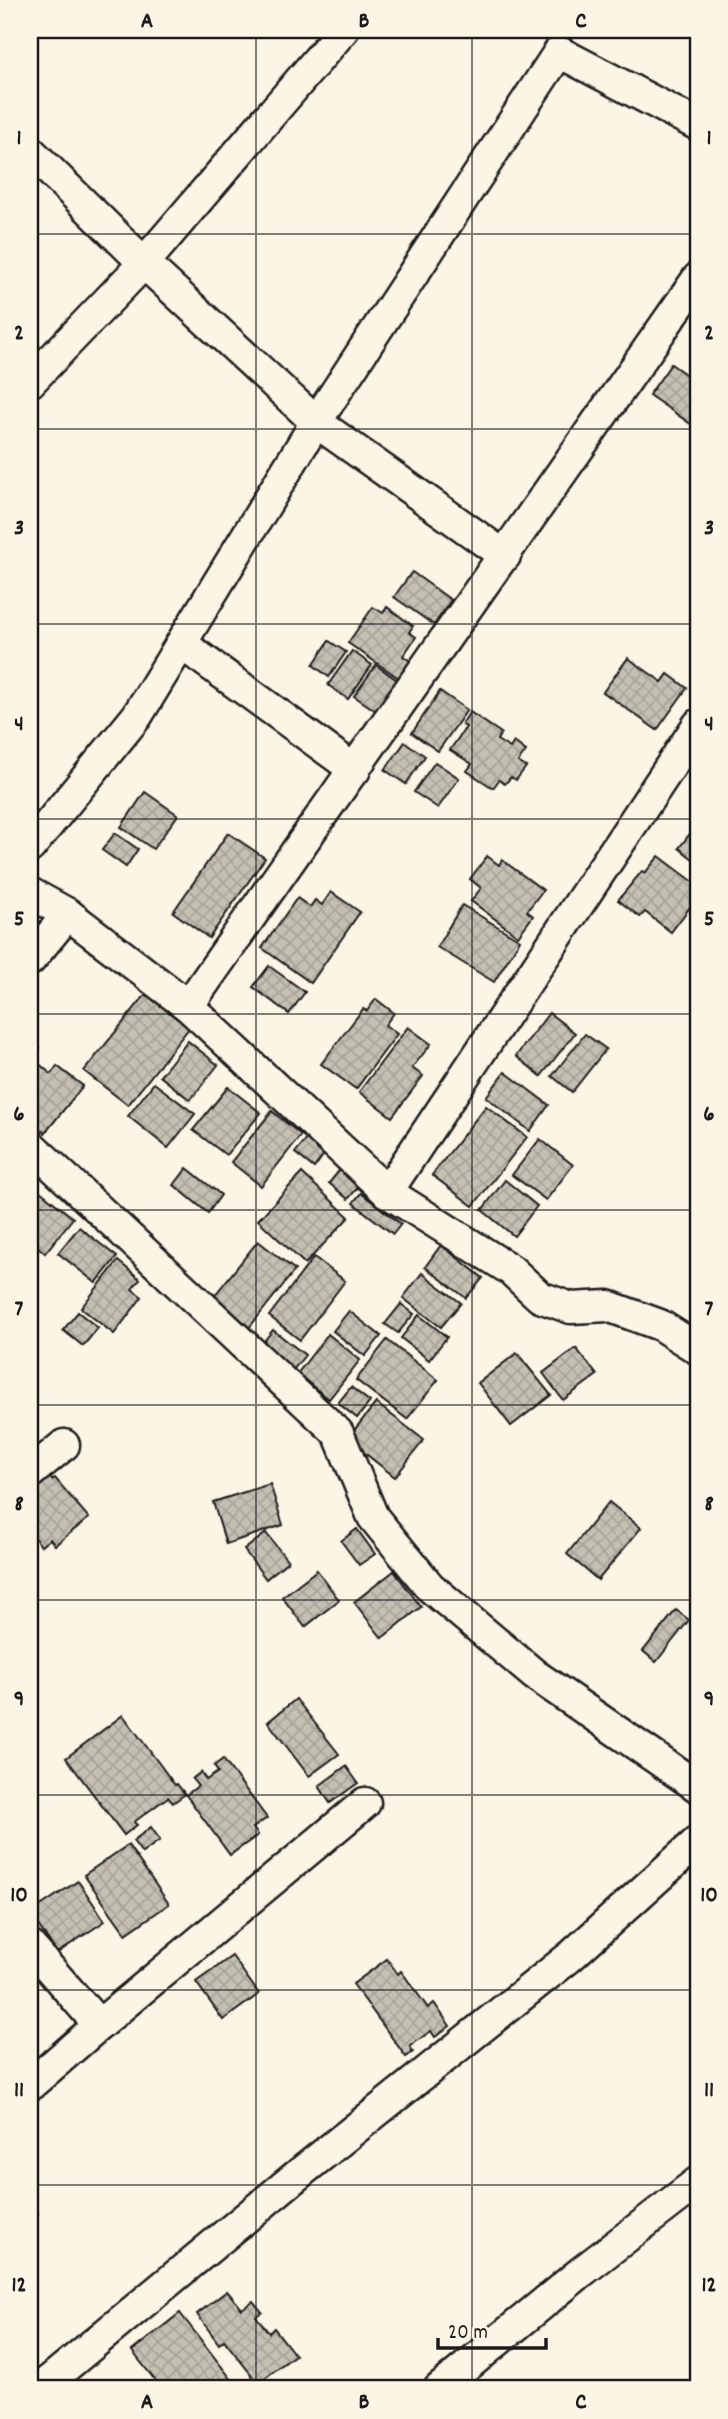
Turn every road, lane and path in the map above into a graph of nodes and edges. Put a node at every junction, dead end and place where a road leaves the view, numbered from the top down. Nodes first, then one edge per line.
1 (343, 30) edge
2 (567, 41) edge
3 (698, 125) edge
4 (30, 150) edge
5 (144, 263) junction
6 (698, 278) edge
7 (30, 382) edge
8 (316, 422) junction
9 (505, 556) junction
10 (182, 644) junction
11 (698, 725) edge
12 (355, 770) junction
13 (30, 847) edge
14 (30, 893) edge
15 (68, 914) junction
16 (30, 960) edge
17 (188, 1006) junction
18 (30, 1144) edge
19 (387, 1192) junction
20 (698, 1349) edge
21 (64, 1445) dead end
22 (30, 1473) edge
23 (698, 1787) edge
24 (365, 1803) dead end
25 (698, 1841) edge
26 (30, 1946) edge
27 (99, 2025) junction
28 (30, 2085) edge
29 (698, 2182) edge
30 (39, 2389) edge
31 (439, 2389) edge

1 - 5 street
2 - 3 street
2 - 8 street
4 - 5 street
5 - 7 street
5 - 8 street
6 - 9 street
8 - 9 street
8 - 10 street
9 - 12 street
10 - 12 street
10 - 13 street
11 - 19 street
12 - 17 street
14 - 15 street
15 - 16 street
15 - 17 street
17 - 19 street
18 - 23 street
19 - 20 street
21 - 22 street
24 - 27 street
25 - 30 street
26 - 27 street
27 - 28 street
29 - 31 street

